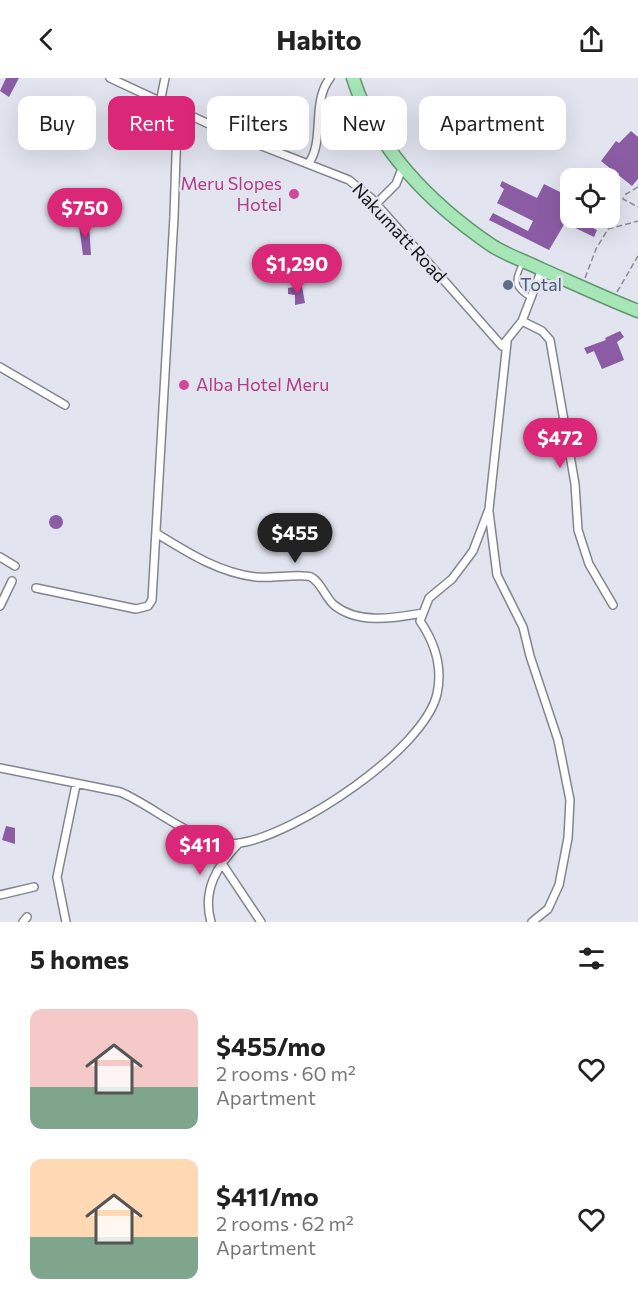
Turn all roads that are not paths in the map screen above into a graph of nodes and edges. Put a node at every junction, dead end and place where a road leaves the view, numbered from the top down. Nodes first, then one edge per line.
1 (111, 78) edge
2 (165, 78) edge
3 (330, 78) edge
4 (353, 78) edge
5 (146, 96) edge
6 (161, 96) edge
7 (195, 116) edge
8 (177, 150) edge
9 (309, 163) junction
10 (403, 166) junction
11 (376, 204) junction
12 (524, 261) junction
13 (542, 269) junction
14 (531, 298) junction
15 (638, 311) edge
16 (522, 321) junction
17 (504, 344) junction
18 (0, 367) edge
19 (65, 405) dead end
20 (489, 509) junction
21 (156, 533) junction
22 (0, 557) edge
23 (15, 566) dead end
24 (12, 580) dead end
25 (36, 588) dead end
26 (613, 605) dead end
27 (0, 606) edge
28 (423, 613) junction
29 (0, 768) edge
30 (76, 785) junction
31 (239, 843) junction
32 (221, 862) junction
33 (34, 887) dead end
34 (0, 895) edge
35 (66, 922) edge
36 (211, 922) edge
37 (261, 922) edge
38 (532, 922) edge

1 - 5 street, Nakumatt Road
2 - 6 street
3 - 9 street
4 - 10 highway
7 - 9 street, Nakumatt Road
8 - 21 street
9 - 11 street, Nakumatt Road
10 - 11 street
10 - 12 highway
11 - 17 street, Nakumatt Road
12 - 13 highway
12 - 14 lane
13 - 14 street
13 - 15 highway
14 - 16 street
16 - 17 street
16 - 26 street
17 - 20 street
18 - 19 street
20 - 28 street
20 - 38 street
21 - 25 street
21 - 28 street
22 - 23 street
24 - 27 street
28 - 31 street
29 - 30 street
30 - 31 street
30 - 35 street
31 - 32 street
32 - 36 street
32 - 37 street
33 - 34 street

